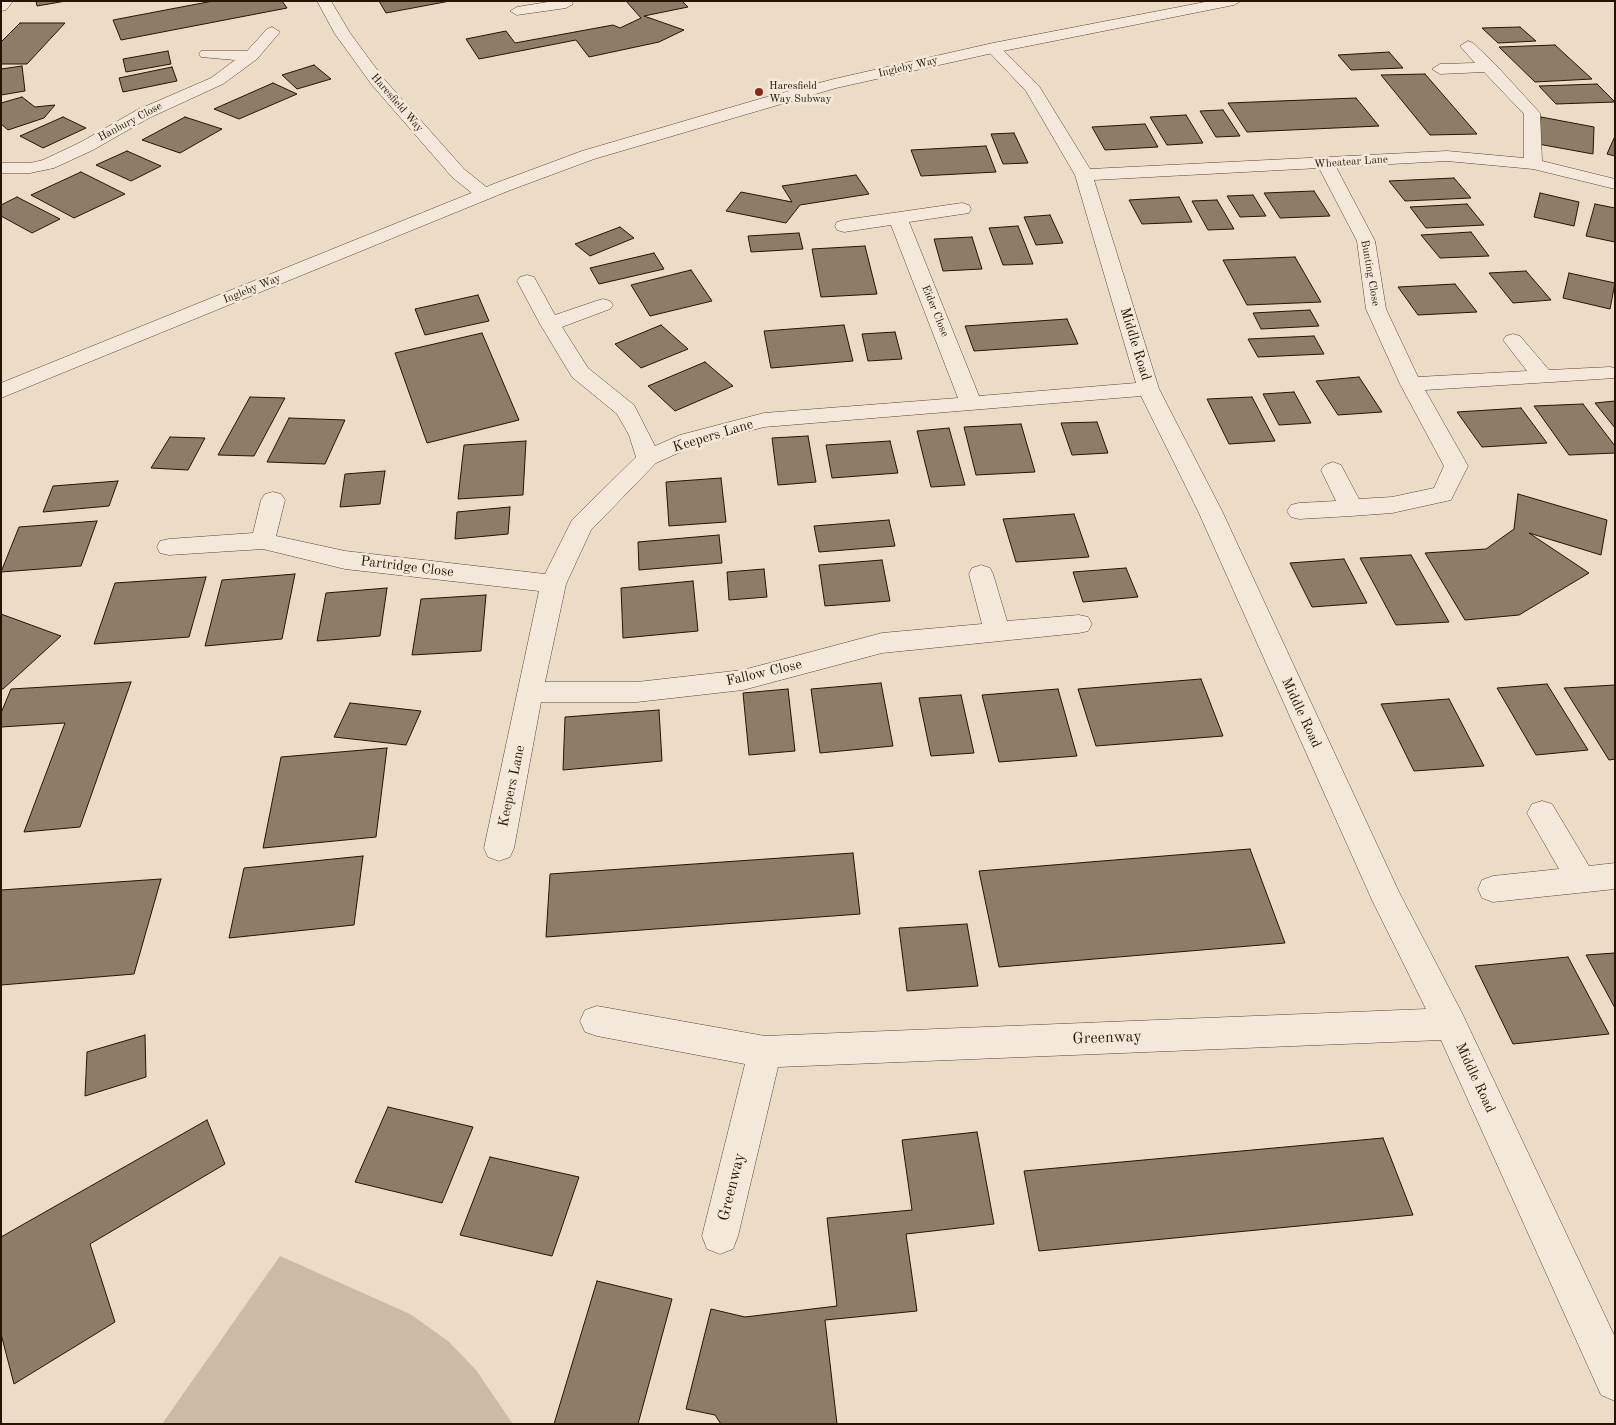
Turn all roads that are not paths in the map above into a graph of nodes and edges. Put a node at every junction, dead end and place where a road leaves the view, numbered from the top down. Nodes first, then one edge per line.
1 (6, 1) edge
2 (324, 1) edge
3 (1234, 1) edge
4 (569, 6) edge
5 (1, 7) edge
6 (517, 12) dead end
7 (272, 32) dead end
8 (1468, 46) dead end
9 (993, 48) junction
10 (207, 54) dead end
11 (251, 56) junction
12 (1489, 67) junction
13 (1440, 69) dead end
14 (1326, 164) junction
15 (1533, 164) junction
16 (1, 168) edge
17 (1084, 175) junction
18 (1615, 184) edge
19 (493, 191) junction
20 (962, 209) dead end
21 (898, 218) junction
22 (844, 226) dead end
23 (527, 281) dead end
24 (603, 305) dead end
25 (550, 324) junction
26 (1513, 340) dead end
27 (1610, 373) dead end
28 (1543, 377) junction
29 (1411, 384) junction
30 (1148, 389) junction
31 (1, 391) edge
32 (972, 404) junction
33 (648, 458) junction
34 (1333, 470) dead end
35 (273, 500) dead end
36 (1351, 508) junction
37 (1299, 512) dead end
38 (263, 541) junction
39 (169, 547) dead end
40 (981, 574) dead end
41 (553, 584) junction
42 (1078, 624) dead end
43 (997, 631) junction
44 (529, 692) junction
45 (1542, 812) dead end
46 (499, 848) dead end
47 (1615, 876) edge
48 (1582, 881) junction
49 (1494, 889) dead end
50 (597, 1021) dead end
51 (1450, 1024) junction
52 (765, 1052) junction
53 (720, 1236) dead end
54 (1615, 1381) edge

1 - 5 street
2 - 19 street, Haresfield Way
3 - 9 street, Ingleby Way
4 - 6 street
7 - 11 street, Hanbury Close
8 - 12 street
9 - 17 street, Middle Road
9 - 19 street, Ingleby Way
10 - 11 street
11 - 16 street, Hanbury Close
12 - 13 street
12 - 15 street
14 - 15 street, Wheatear Lane
14 - 17 street, Wheatear Lane
14 - 29 street, Bunting Close
15 - 18 street, Wheatear Lane
17 - 30 street, Middle Road
19 - 31 street, Ingleby Way
20 - 21 street
21 - 22 street
21 - 32 street, Eider Close
23 - 25 street
24 - 25 street
25 - 33 street
26 - 28 street
27 - 28 street
28 - 29 street
29 - 36 street, Bunting Close
30 - 32 street, Keepers Lane
30 - 51 street, Middle Road
32 - 33 street, Keepers Lane
33 - 41 street, Keepers Lane
34 - 36 street
35 - 38 street
36 - 37 street, Bunting Close
38 - 39 street, Partridge Close
38 - 41 street, Partridge Close
40 - 43 street
41 - 44 street, Keepers Lane
42 - 43 street, Fallow Close
43 - 44 street, Fallow Close
44 - 46 street, Keepers Lane
45 - 48 street
47 - 48 street
48 - 49 street
50 - 52 street, Greenway
51 - 52 street, Greenway
51 - 54 street, Middle Road
52 - 53 street, Greenway

